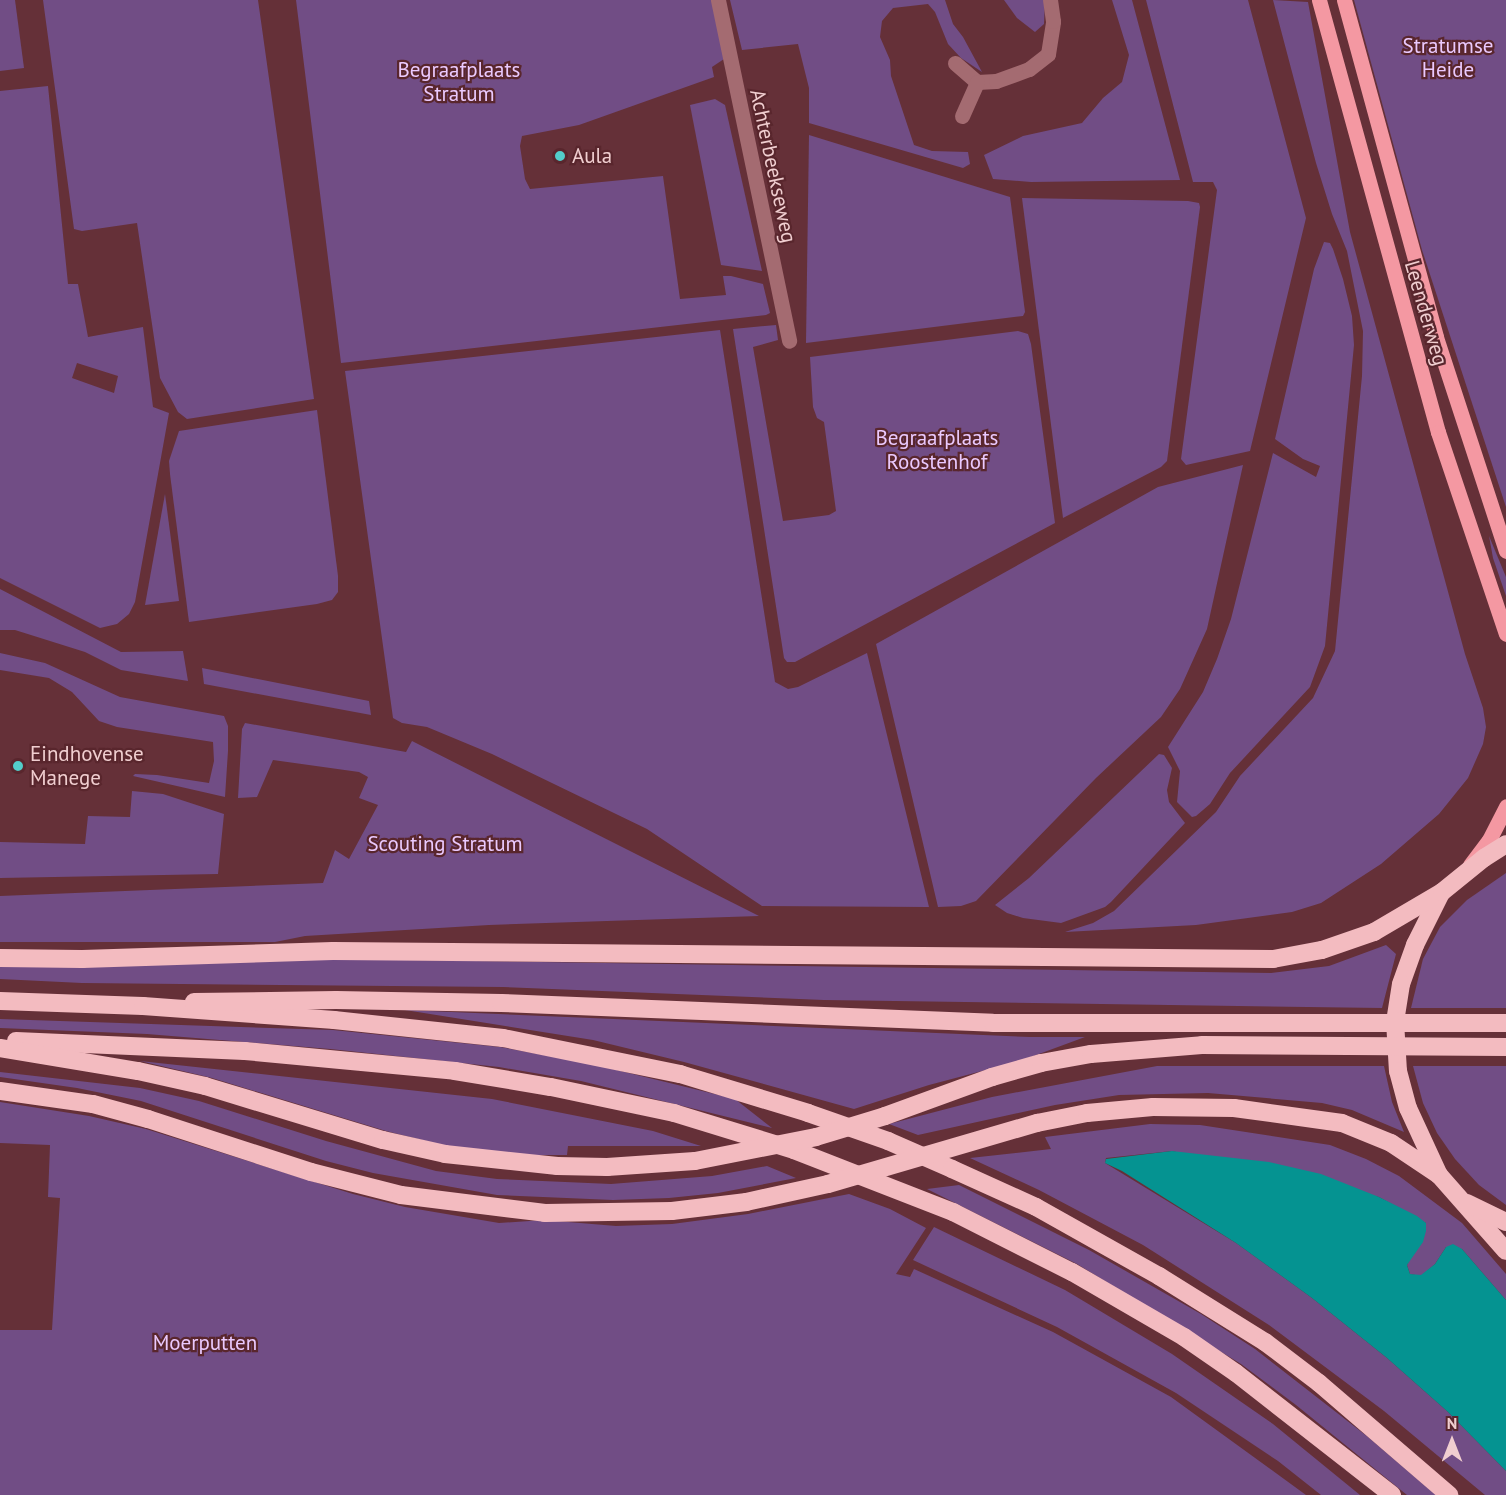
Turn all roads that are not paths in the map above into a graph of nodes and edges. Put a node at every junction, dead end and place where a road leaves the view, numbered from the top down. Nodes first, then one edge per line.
1 (718, 0) edge
2 (1050, 0) edge
3 (1319, 0) edge
4 (1344, 0) edge
5 (955, 63) dead end
6 (977, 82) junction
7 (962, 116) dead end
8 (789, 341) dead end
9 (1506, 551) edge
10 (1506, 634) edge
11 (1506, 806) edge
12 (1506, 844) edge
13 (1460, 877) junction
14 (1442, 892) junction
15 (0, 958) edge
16 (0, 1001) edge
17 (143, 1006) junction
18 (1506, 1023) edge
19 (0, 1041) edge
20 (1506, 1047) edge
21 (0, 1048) edge
22 (0, 1091) edge
23 (1439, 1175) junction
24 (1460, 1199) junction
25 (1506, 1222) edge
26 (1506, 1251) edge
27 (1392, 1495) edge
28 (1449, 1495) edge

1 - 8 street, Achterbeekseweg
2 - 6 street
3 - 10 main road, Leenderweg
4 - 9 main road, Leenderweg
5 - 6 street
6 - 7 street
11 - 13 main road
12 - 13 highway
13 - 14 highway
14 - 15 highway
14 - 23 highway
16 - 17 highway
17 - 18 highway
17 - 28 highway
19 - 27 highway
20 - 21 highway
22 - 23 highway
23 - 24 highway
24 - 25 highway
24 - 26 highway

